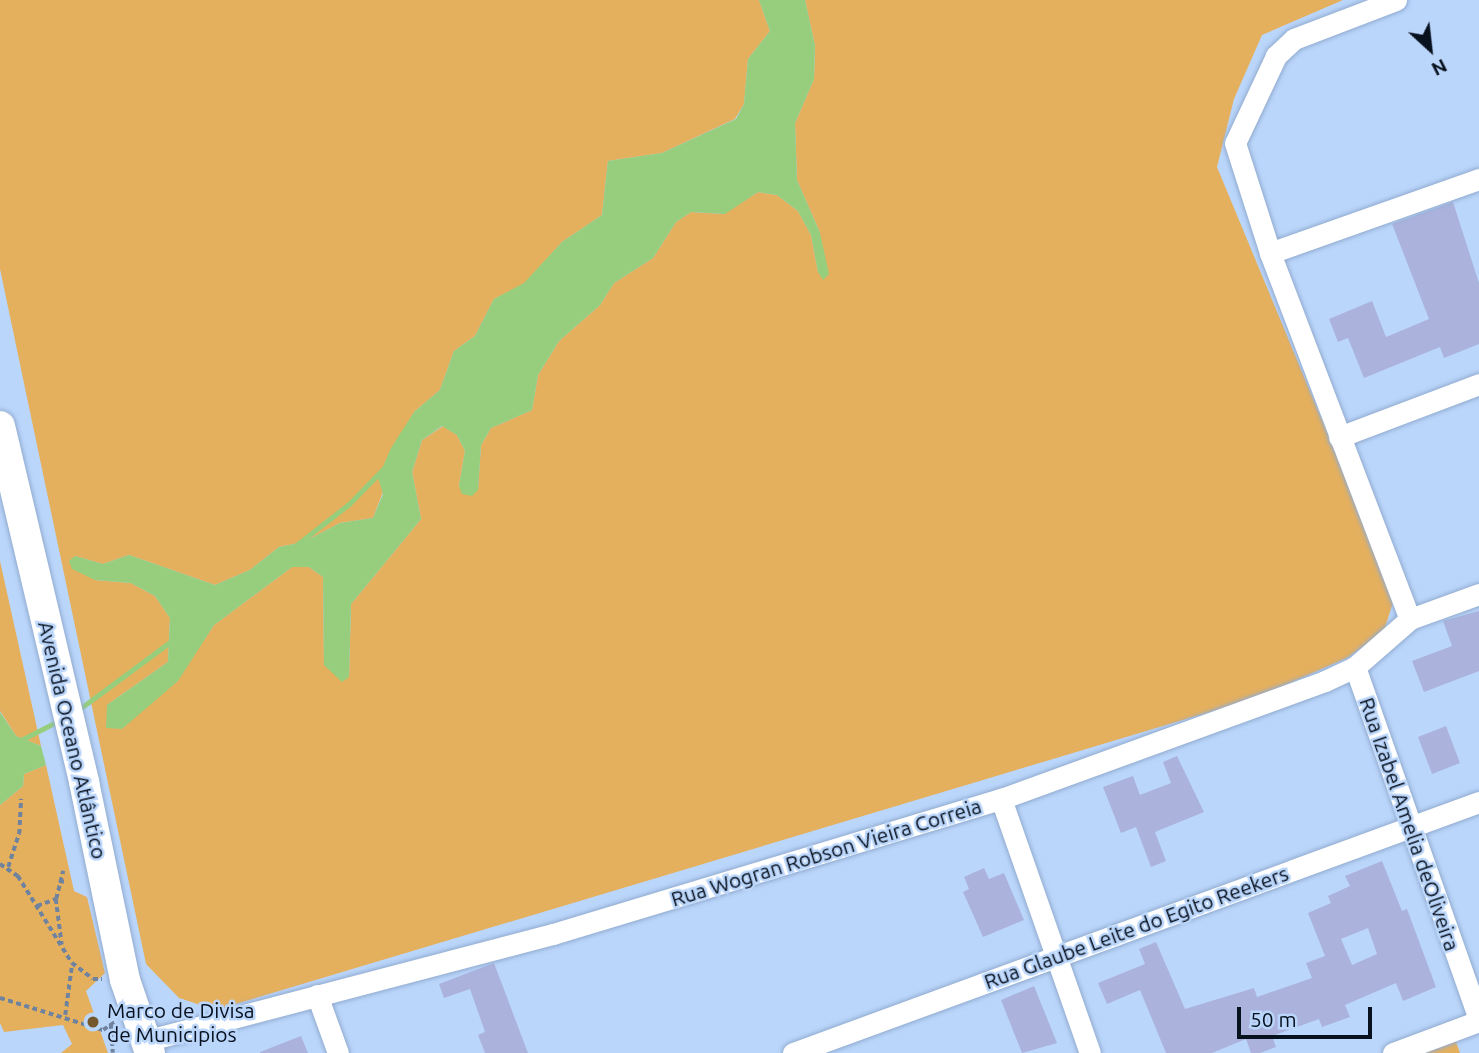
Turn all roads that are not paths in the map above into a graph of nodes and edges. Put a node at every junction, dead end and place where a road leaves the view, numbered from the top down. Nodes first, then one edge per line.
1 (1396, 0) edge
2 (1479, 179) edge
3 (1270, 253) junction
4 (1479, 384) edge
5 (0, 426) edge
6 (1339, 437) junction
7 (1479, 594) edge
8 (1410, 619) junction
9 (1355, 667) junction
10 (1001, 799) junction
11 (1479, 802) edge
12 (1410, 827) junction
13 (1056, 957) junction
14 (317, 995) junction
15 (1479, 1021) edge
16 (148, 1047) edge
17 (338, 1053) edge
18 (793, 1053) edge
19 (1090, 1053) edge
20 (1393, 1053) edge

1 - 3 street
2 - 3 street
3 - 6 street
4 - 6 street
5 - 16 main road, Avenida Oceano Atlântico
6 - 8 street
7 - 8 street, Rua Wogran Robson Vieira Correia
8 - 9 street, Rua Wogran Robson Vieira Correia
9 - 10 street, Rua Wogran Robson Vieira Correia
9 - 12 street, Rua Izabel Amelia deOliveira
10 - 13 street
10 - 14 street, Rua Wogran Robson Vieira Correia
11 - 12 street, Rua Glaube Leite do Egito Reekers
12 - 13 street, Rua Glaube Leite do Egito Reekers
12 - 15 street, Rua Izabel Amelia deOliveira
13 - 18 street, Rua Glaube Leite do Egito Reekers
13 - 19 street
14 - 16 street, Rua Wogran Robson Vieira Correia
14 - 17 street
15 - 20 street

